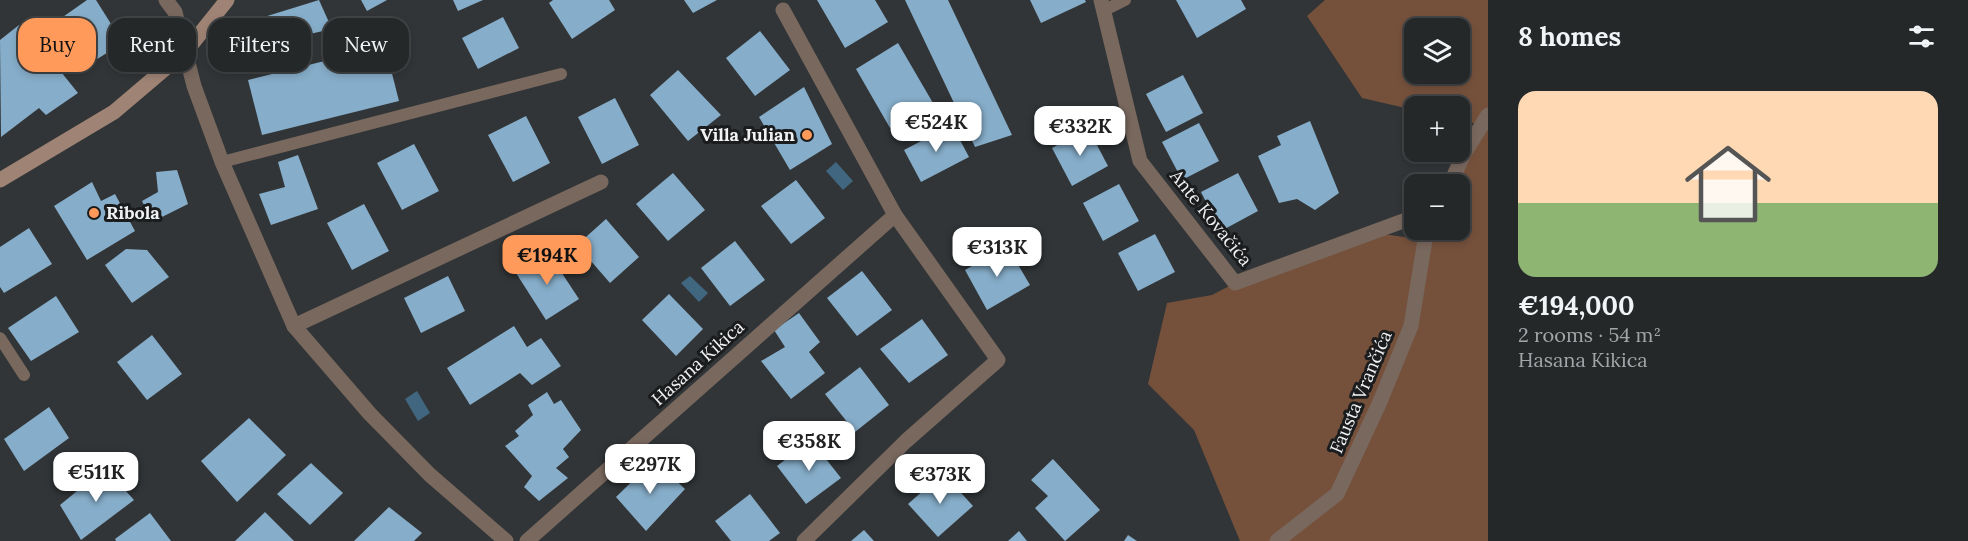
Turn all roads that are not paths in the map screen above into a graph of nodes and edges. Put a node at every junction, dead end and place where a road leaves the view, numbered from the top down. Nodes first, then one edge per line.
1 (166, 0) edge
2 (227, 0) edge
3 (1125, 0) edge
4 (1103, 5) edge
5 (783, 10) dead end
6 (177, 18) edge
7 (196, 39) edge
8 (161, 72) edge
9 (191, 72) edge
10 (561, 74) dead end
11 (1488, 115) edge
12 (222, 162) junction
13 (1455, 174) edge
14 (0, 180) edge
15 (601, 182) dead end
16 (895, 215) junction
17 (1404, 221) edge
18 (1425, 240) edge
19 (294, 326) junction
20 (0, 338) edge
21 (24, 375) dead end
22 (506, 541) edge
23 (526, 541) edge
24 (804, 541) edge
25 (1277, 541) edge

1 - 6 street
2 - 7 street
3 - 4 lane
4 - 17 street, Ante Kovačića
5 - 16 street
8 - 14 street
9 - 12 street
10 - 12 lane
11 - 13 street
12 - 19 street
15 - 19 street
16 - 23 street, Hasana Kikica
16 - 24 street
18 - 25 street, Fausta Vrančića
19 - 22 street
20 - 21 lane

